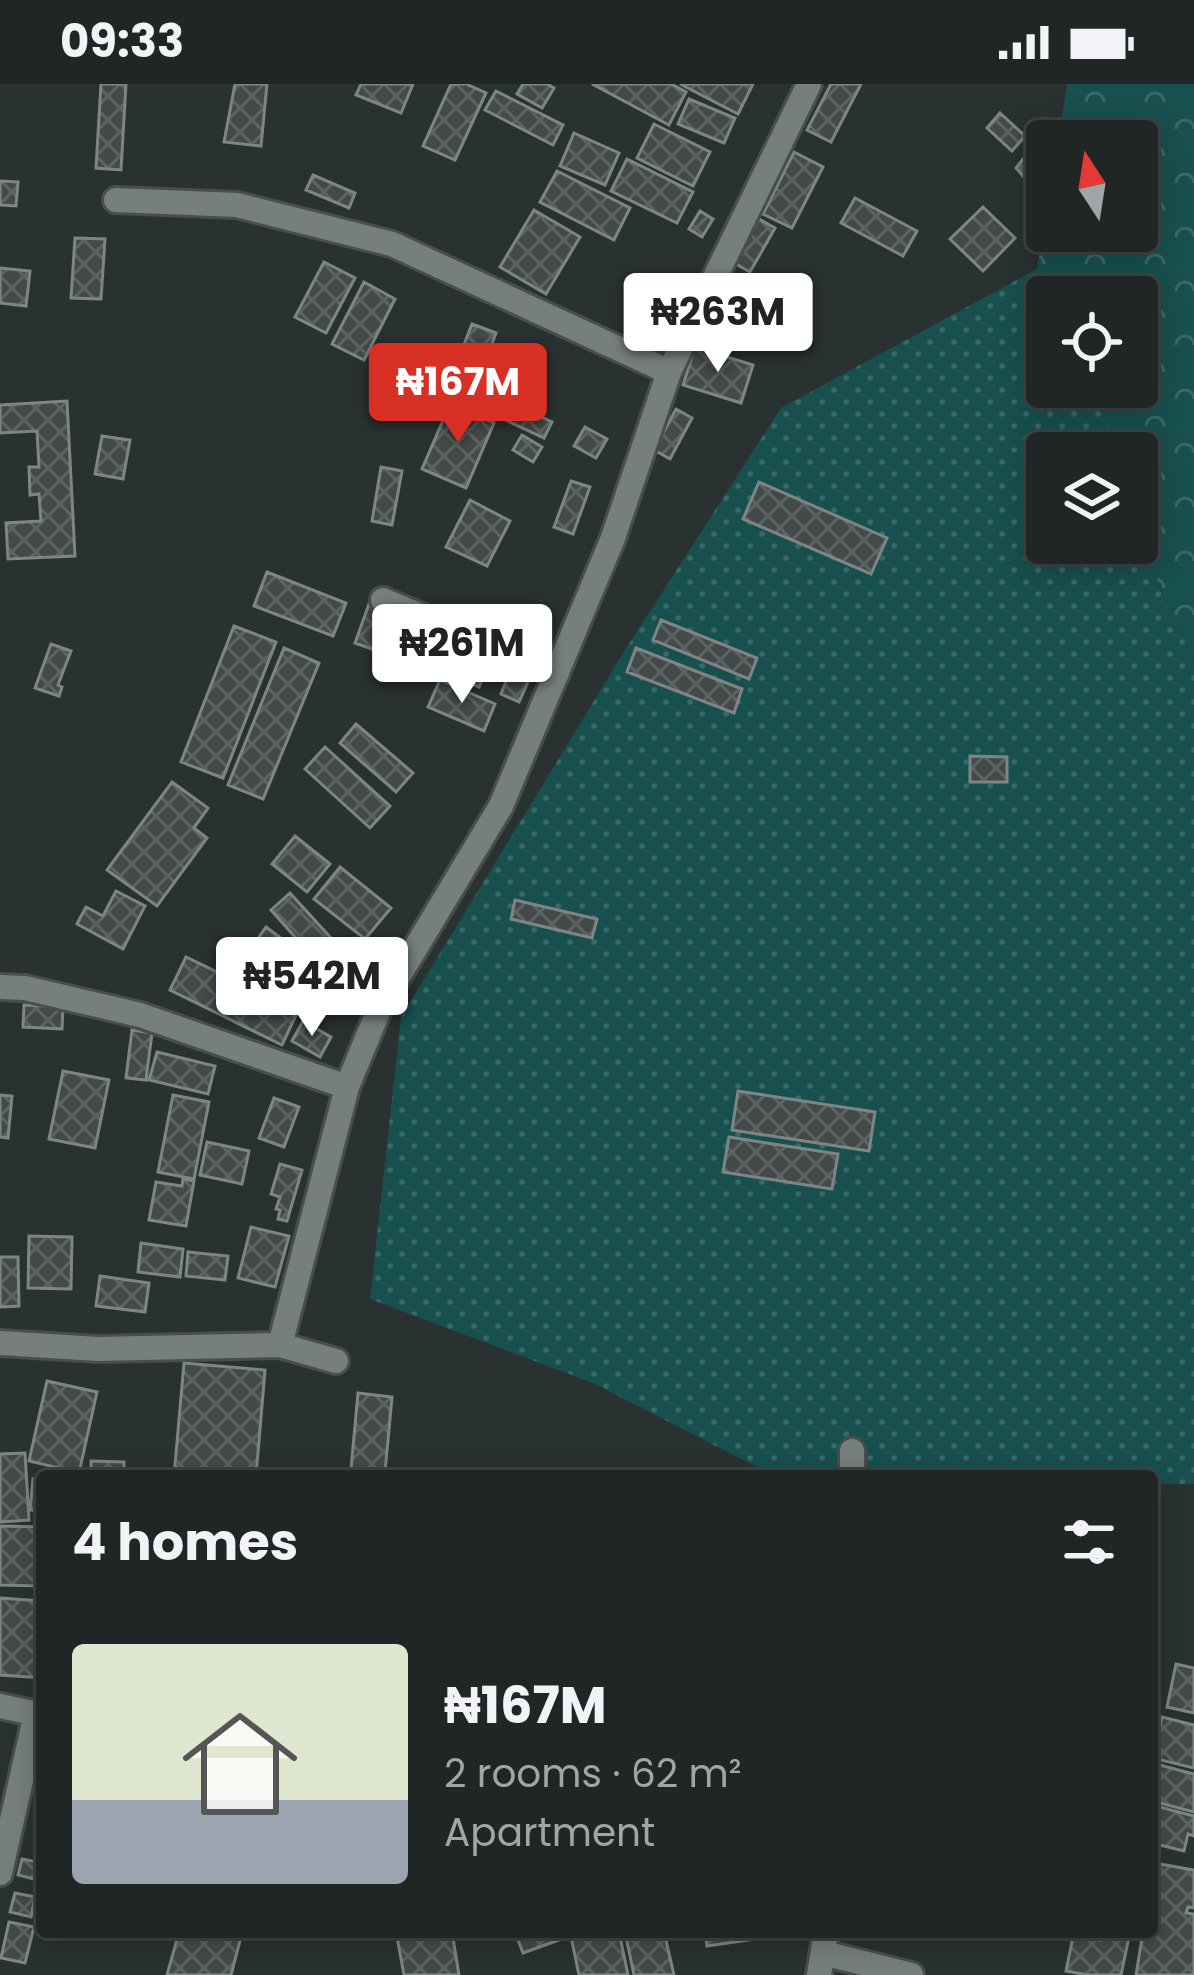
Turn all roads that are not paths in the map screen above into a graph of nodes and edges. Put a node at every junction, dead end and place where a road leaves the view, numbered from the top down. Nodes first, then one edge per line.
1 (809, 84) edge
2 (116, 200) dead end
3 (669, 372) junction
4 (383, 600) dead end
5 (557, 673) junction
6 (0, 987) edge
7 (346, 1088) junction
8 (0, 1343) edge
9 (280, 1345) junction
10 (336, 1360) dead end
11 (0, 1706) edge
12 (36, 1713) edge
13 (36, 1726) edge
14 (0, 1873) edge
15 (822, 1953) edge
16 (911, 1975) edge

1 - 3 street
2 - 3 street
3 - 5 street
4 - 5 street
5 - 7 street
6 - 7 street
7 - 9 street
8 - 9 street
9 - 10 street
11 - 12 street
13 - 14 street
15 - 16 street

